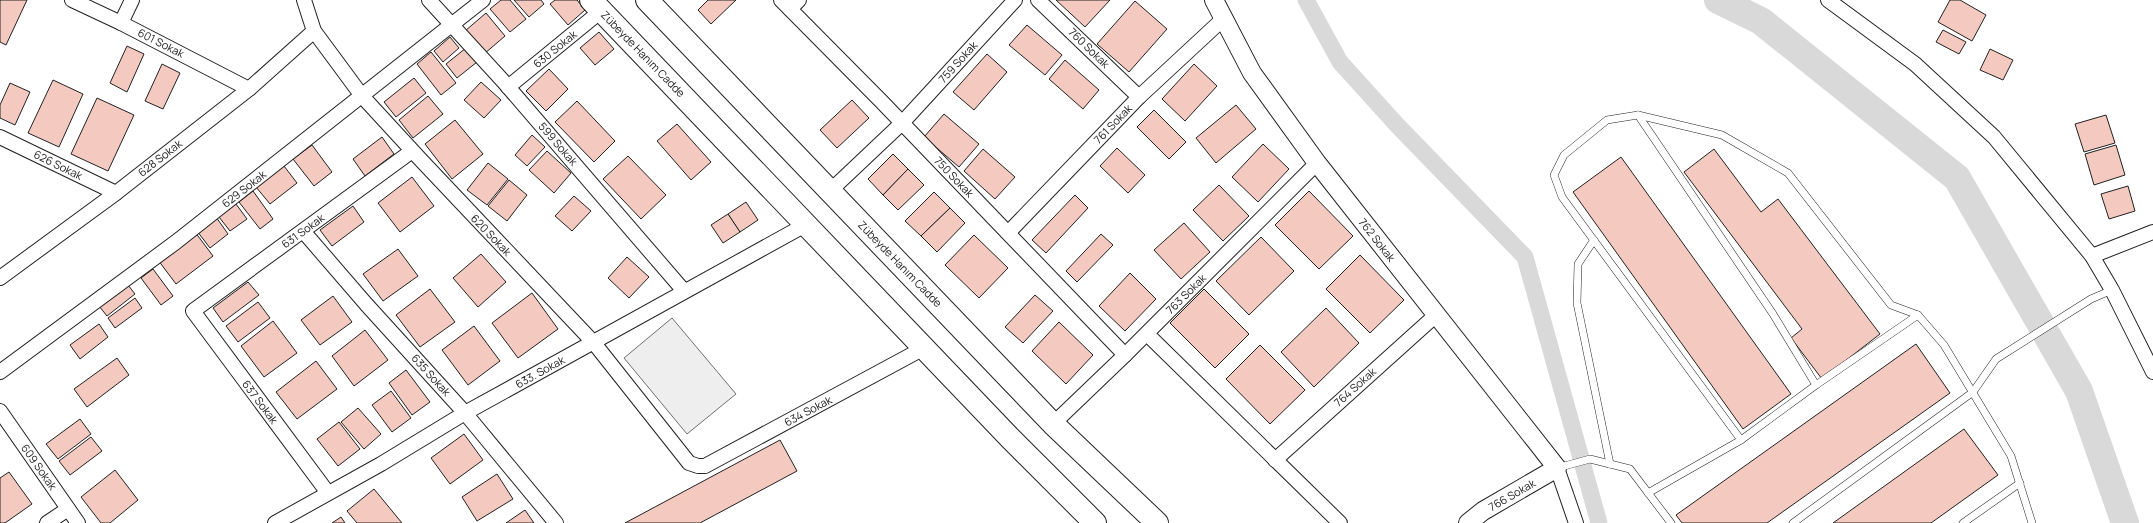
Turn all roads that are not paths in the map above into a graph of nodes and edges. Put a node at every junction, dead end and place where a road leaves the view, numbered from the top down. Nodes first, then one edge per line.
1 (72, 0) edge
2 (132, 0) edge
3 (304, 0) edge
4 (429, 0) edge
5 (483, 0) edge
6 (647, 0) edge
7 (1015, 0) edge
8 (1038, 0) edge
9 (1214, 0) edge
10 (1828, 0) edge
11 (790, 3) edge
12 (596, 6) edge
13 (1223, 19) junction
14 (121, 23) junction
15 (452, 26) junction
16 (314, 31) junction
17 (508, 87) junction
18 (249, 89) junction
19 (362, 96) junction
20 (1139, 96) junction
21 (1638, 115) junction
22 (902, 123) junction
23 (0, 137) edge
24 (412, 151) junction
25 (1317, 163) junction
26 (830, 191) junction
27 (116, 193) junction
28 (807, 224) junction
29 (303, 231) junction
30 (2153, 232) edge
31 (1008, 233) junction
32 (1594, 240) junction
33 (2092, 256) junction
34 (0, 278) edge
35 (2112, 290) junction
36 (684, 291) junction
37 (193, 311) joint
38 (1436, 315) junction
39 (1918, 315) junction
40 (1147, 334) junction
41 (594, 343) junction
42 (924, 348) junction
43 (1125, 355) junction
44 (0, 372) edge
45 (2153, 372) edge
46 (1816, 385) junction
47 (1973, 392) junction
48 (0, 411) edge
49 (465, 413) junction
50 (1053, 424) junction
51 (1741, 440) junction
52 (1275, 460) junction
53 (689, 463) joint
54 (1610, 464) junction
55 (1557, 468) junction
56 (2020, 483) junction
57 (328, 493) junction
58 (1648, 493) junction
59 (68, 509) junction
60 (47, 523) edge
61 (78, 523) edge
62 (275, 523) edge
63 (556, 523) edge
64 (1095, 523) edge
65 (1157, 523) edge
66 (1340, 523) edge
67 (1468, 523) edge
68 (1576, 523) edge
69 (1671, 523) edge
70 (1793, 523) edge
71 (1962, 523) edge
72 (2032, 523) edge

1 - 14 street, 601 Sokak
2 - 14 street
3 - 16 street, 620 Sokak
4 - 15 street, 599 Sokak
5 - 15 street, 629 Sokak
6 - 26 highway, Zübeyde Hanım Cadde
7 - 22 street, 759 Sokak
8 - 20 street, 760 Sokak
9 - 13 street, 762 Sokak
10 - 33 street
11 - 22 street, 750 Sokak
12 - 17 street, 630 Sokak
12 - 28 highway, Zübeyde Hanım Cadde
13 - 20 street, 761 Sokak
13 - 25 street, 762 Sokak
14 - 18 street, 601 Sokak
15 - 17 street, 599 Sokak
15 - 19 street, 629 Sokak
16 - 18 street, 628 Sokak
16 - 19 street, 620 Sokak
17 - 36 street, 599 Sokak
18 - 27 street, 628 Sokak
19 - 24 street, 620 Sokak
19 - 44 street, 629 Sokak
20 - 31 street, 761 Sokak
21 - 32 lane
21 - 39 lane
21 - 46 lane
22 - 26 street, 759 Sokak
22 - 31 street, 750 Sokak
23 - 27 street, 626 Sokak
24 - 29 street, 631 Sokak
24 - 41 street, 620 Sokak
25 - 38 street, 762 Sokak
25 - 40 street, 763 Sokak
26 - 50 highway, Zübeyde Hanım Cadde
27 - 34 street, 628 Sokak
28 - 36 street, 633. Sokak
28 - 42 highway, Zübeyde Hanım Cadde
29 - 37 street, 631 Sokak
29 - 49 street, 635 Sokak
30 - 33 street
31 - 43 street, 750 Sokak
32 - 51 lane
32 - 54 lane
33 - 35 street
35 - 45 street
35 - 47 lane
36 - 41 street, 633. Sokak
37 - 57 street, 637 Sokak
38 - 52 street, 764 Sokak
38 - 55 street, 762 Sokak
39 - 46 lane
39 - 47 lane
40 - 43 street, 763 Sokak
40 - 52 street
41 - 49 street, 633. Sokak
41 - 53 street, 620 Sokak
42 - 53 street, 634 Sokak
42 - 64 highway, Zübeyde Hanım Cadde
43 - 50 street, 763 Sokak
46 - 51 lane
47 - 56 lane
47 - 70 lane
48 - 59 street, 609 Sokak
49 - 57 street, 633. Sokak
49 - 63 street, 635 Sokak
50 - 65 highway, Zübeyde Hanım Cadde
51 - 58 lane
52 - 66 street
54 - 55 lane
54 - 58 lane
55 - 67 street, 766 Sokak
55 - 68 street
56 - 71 lane
56 - 72 lane
57 - 62 street, 633. Sokak
58 - 69 lane
59 - 60 street
59 - 61 street, 609 Sokak

